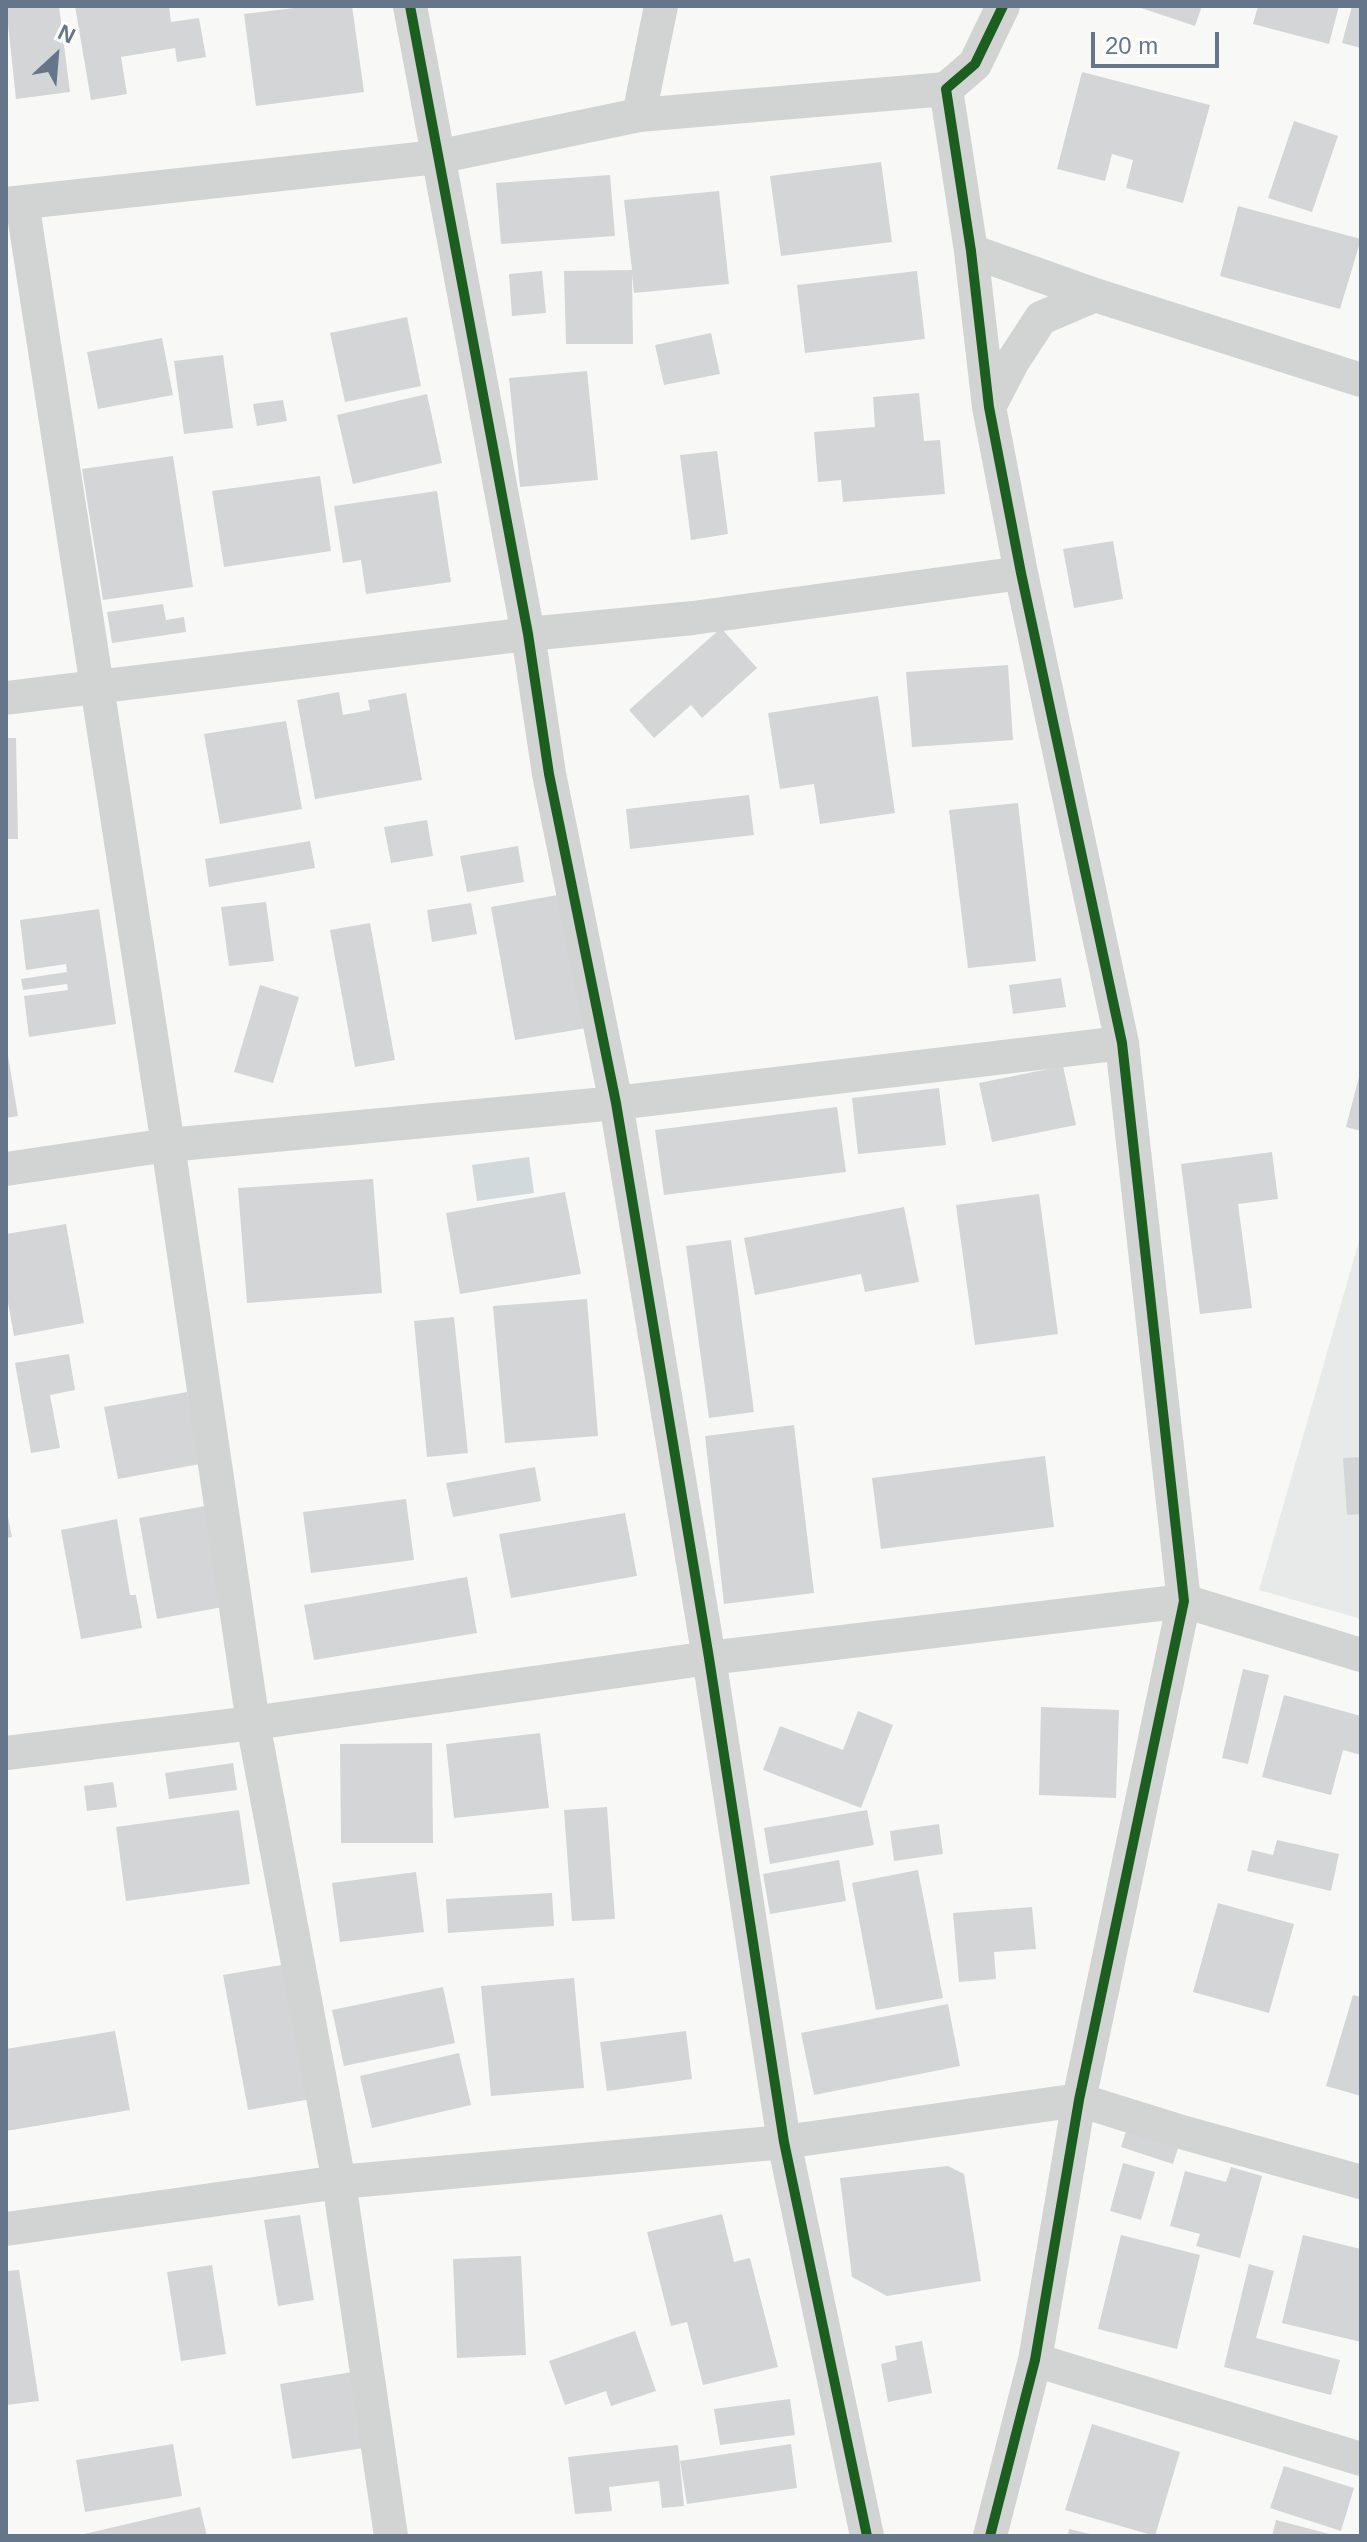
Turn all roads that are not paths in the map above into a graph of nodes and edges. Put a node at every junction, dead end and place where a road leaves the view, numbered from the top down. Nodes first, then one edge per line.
1 (410, 6) edge
2 (661, 6) edge
3 (1003, 6) edge
4 (946, 89) junction
5 (639, 115) junction
6 (437, 157) junction
7 (14, 203) edge
8 (971, 251) junction
9 (1095, 295) junction
10 (1361, 380) edge
11 (989, 407) junction
12 (1021, 573) junction
13 (528, 634) junction
14 (98, 686) junction
15 (6, 698) edge
16 (1122, 1043) junction
17 (616, 1103) junction
18 (168, 1145) junction
19 (6, 1169) edge
20 (1184, 1601) junction
21 (1361, 1655) edge
22 (709, 1658) junction
23 (253, 1723) junction
24 (6, 1753) edge
25 (1079, 2100) junction
26 (784, 2142) junction
27 (339, 2182) junction
28 (1361, 2182) edge
29 (6, 2229) edge
30 (1035, 2360) junction
31 (1361, 2459) edge
32 (391, 2536) edge
33 (867, 2536) edge
34 (990, 2536) edge

1 - 6 street
2 - 5 street
3 - 4 street
4 - 5 street
4 - 8 street
5 - 6 street
6 - 7 street
6 - 13 street
7 - 14 street
8 - 9 street
8 - 11 street
9 - 10 street
9 - 11 street
11 - 12 street
12 - 13 street
12 - 16 street
13 - 14 street
13 - 17 street
14 - 15 street
14 - 18 street
16 - 17 street
16 - 20 street
17 - 18 street
17 - 22 street
18 - 19 street
18 - 23 street
20 - 21 street
20 - 22 street
20 - 25 street
22 - 23 street
22 - 26 street
23 - 24 street
23 - 27 street
25 - 26 street
25 - 28 street
25 - 30 street
26 - 27 street
26 - 33 street
27 - 29 street
27 - 32 street
30 - 31 street
30 - 34 street

